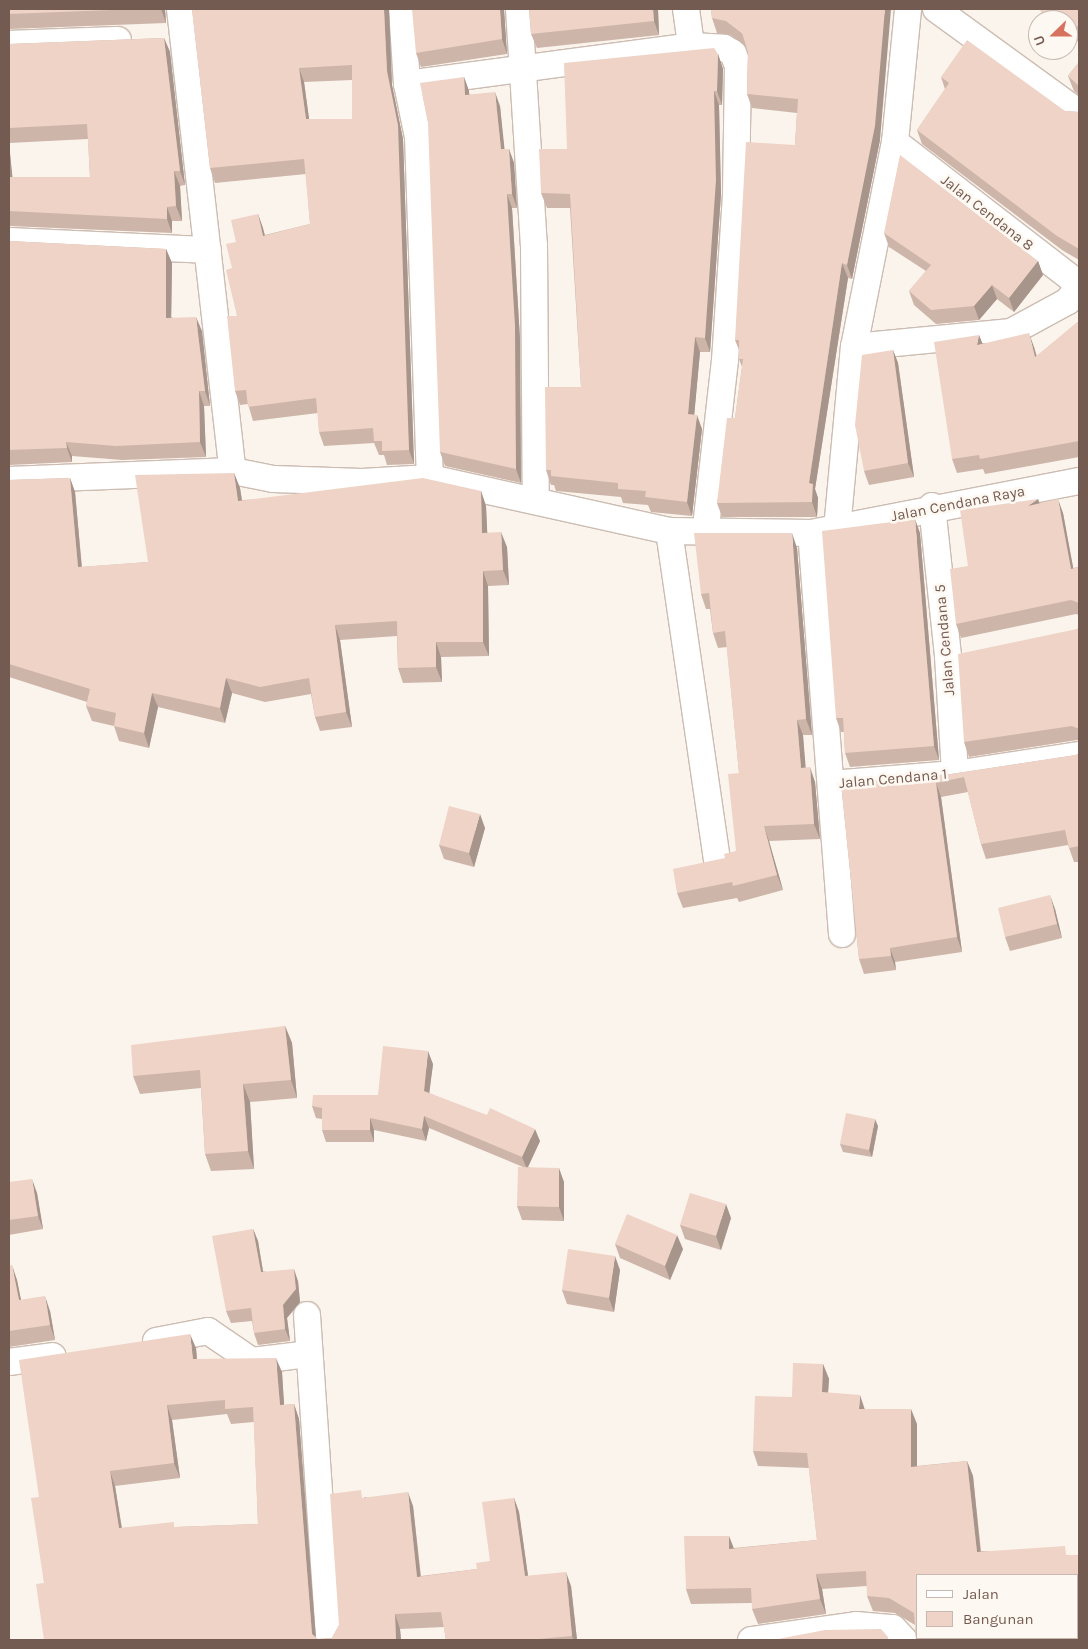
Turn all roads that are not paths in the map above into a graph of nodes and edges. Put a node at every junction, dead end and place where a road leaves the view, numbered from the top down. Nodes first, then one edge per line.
1 (180, 9) edge
2 (402, 9) edge
3 (519, 9) edge
4 (686, 9) edge
5 (908, 9) edge
6 (936, 9) edge
7 (162, 38) junction
8 (9, 44) edge
9 (691, 46) junction
10 (526, 70) junction
11 (407, 84) junction
12 (1079, 112) edge
13 (895, 142) junction
14 (9, 241) edge
15 (208, 250) junction
16 (1076, 295) edge
17 (854, 347) junction
18 (233, 471) junction
19 (430, 478) junction
20 (9, 480) edge
21 (1079, 481) edge
22 (536, 501) junction
23 (932, 506) junction
24 (837, 530) junction
25 (669, 531) junction
26 (811, 533) junction
27 (705, 535) junction
28 (976, 650) edge
29 (948, 656) junction
30 (1079, 754) edge
31 (955, 774) junction
32 (831, 784) junction
33 (717, 860) edge
34 (842, 934) dead end
35 (307, 1315) dead end
36 (129, 1346) edge
37 (83, 1352) edge
38 (308, 1354) junction
39 (9, 1362) edge
40 (329, 1640) edge
41 (751, 1640) edge
42 (904, 1640) edge

1 - 7 street
2 - 11 street
3 - 10 street
4 - 9 street
5 - 13 street
6 - 12 street
7 - 8 street
7 - 15 street
9 - 10 street
9 - 27 street
10 - 11 street
10 - 22 street
11 - 19 street
13 - 16 street, Jalan Cendana 8
13 - 17 street
14 - 15 street
15 - 18 street
16 - 17 street
17 - 24 street
18 - 19 street, Jalan Cendana Raya
18 - 20 street, Jalan Cendana Raya
19 - 22 street, Jalan Cendana Raya
21 - 23 street, Jalan Cendana Raya
22 - 25 street, Jalan Cendana Raya
23 - 24 street, Jalan Cendana Raya
23 - 29 street, Jalan Cendana 5
24 - 26 street, Jalan Cendana Raya
25 - 27 street, Jalan Cendana Raya
25 - 33 street
26 - 27 street, Jalan Cendana Raya
26 - 32 street
28 - 29 street
29 - 31 street, Jalan Cendana 5
30 - 31 street, Jalan Cendana 1
31 - 32 street, Jalan Cendana 1
32 - 34 street
35 - 38 street
36 - 38 street
37 - 39 street
38 - 40 street
41 - 42 street

